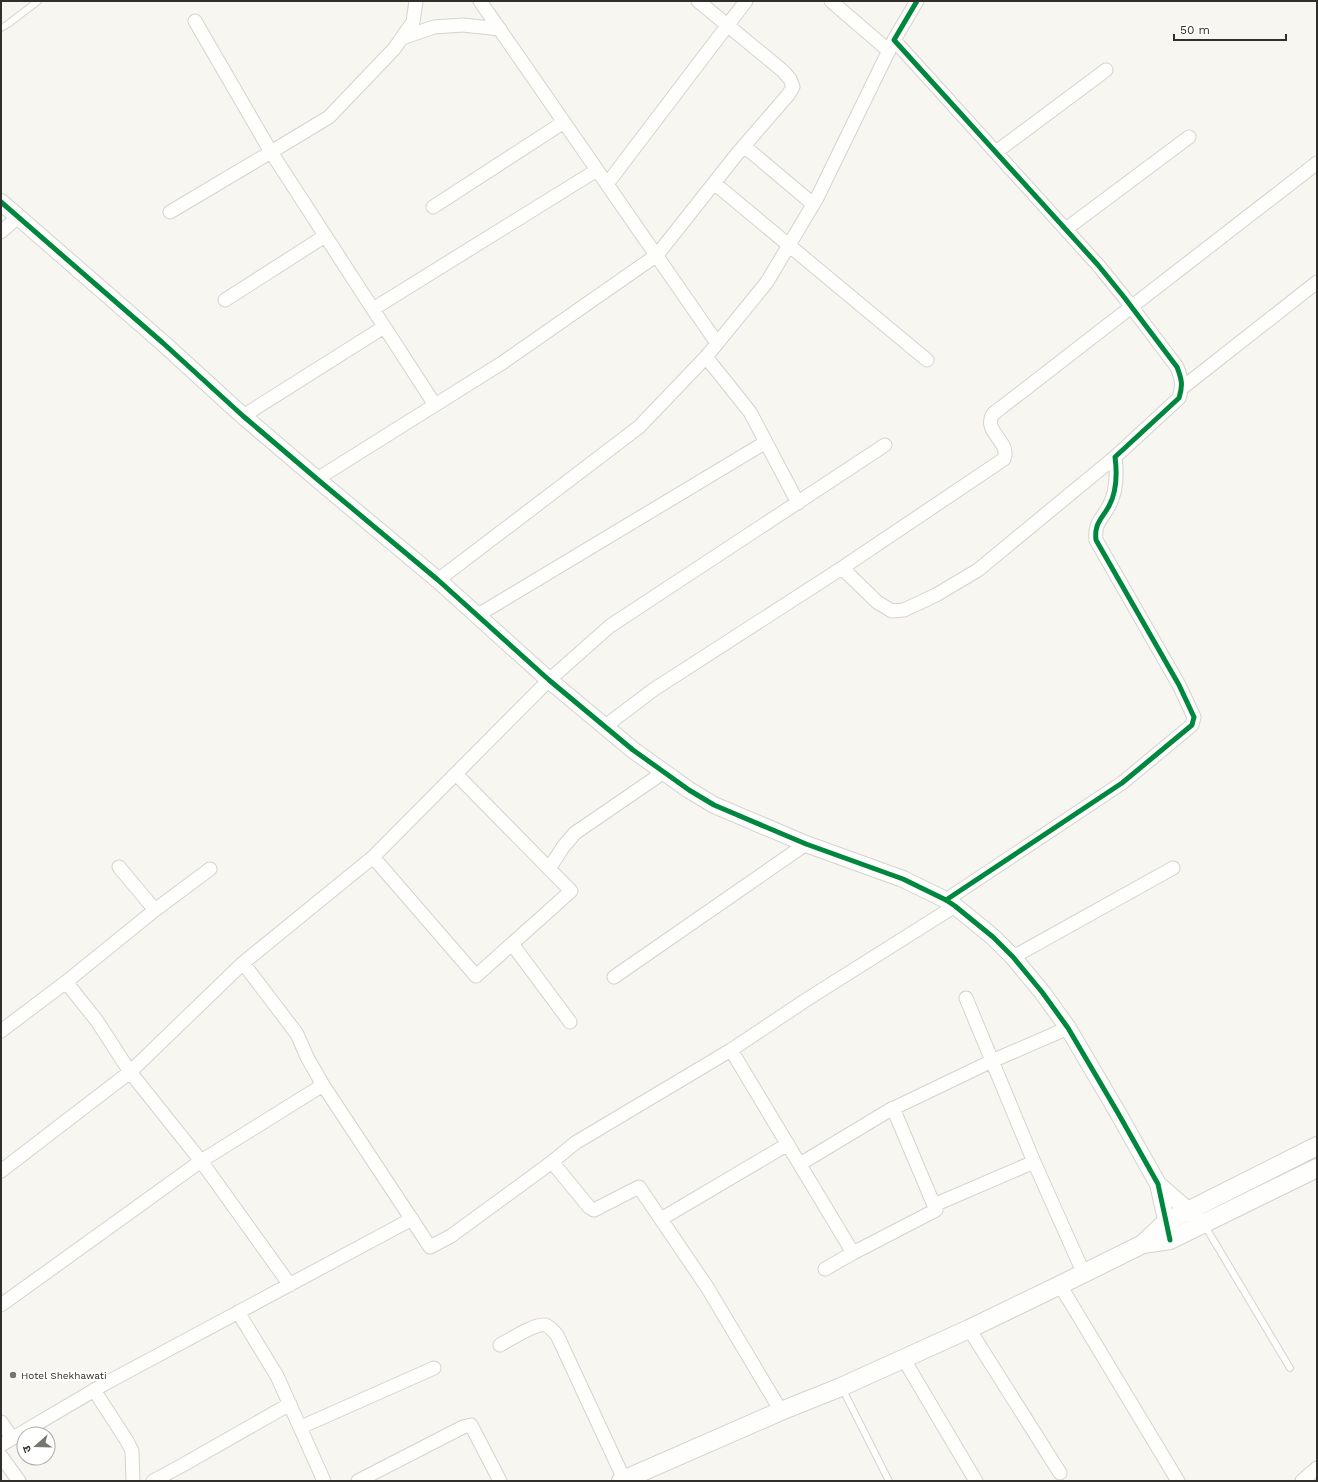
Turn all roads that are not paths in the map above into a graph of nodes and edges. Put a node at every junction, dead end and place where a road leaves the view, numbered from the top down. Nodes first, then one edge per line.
1 (38, 1) edge
2 (416, 1) edge
3 (425, 1) edge
4 (480, 1) edge
5 (698, 1) edge
6 (746, 1) edge
7 (832, 1) edge
8 (917, 1) edge
9 (195, 21) dead end
10 (413, 22) junction
11 (728, 25) junction
12 (1, 28) edge
13 (500, 29) junction
14 (402, 38) junction
15 (892, 45) junction
16 (1106, 70) dead end
17 (564, 122) junction
18 (1189, 137) dead end
19 (744, 146) junction
20 (271, 152) junction
21 (996, 152) junction
22 (1317, 164) edge
23 (597, 170) junction
24 (714, 183) junction
25 (608, 184) junction
26 (1, 202) edge
27 (813, 204) junction
28 (433, 207) dead end
29 (170, 212) dead end
30 (18, 217) junction
31 (1066, 229) junction
32 (1, 232) edge
33 (326, 236) junction
34 (788, 245) junction
35 (657, 255) junction
36 (1317, 282) edge
37 (226, 300) dead end
38 (1132, 307) junction
39 (373, 309) junction
40 (384, 327) junction
41 (717, 343) junction
42 (706, 357) junction
43 (927, 360) dead end
44 (1182, 388) junction
45 (435, 405) junction
46 (243, 416) junction
47 (766, 442) junction
48 (885, 445) dead end
49 (1115, 457) junction
50 (317, 479) junction
51 (798, 503) junction
52 (842, 568) junction
53 (438, 580) junction
54 (478, 615) junction
55 (549, 680) junction
56 (604, 727) junction
57 (664, 772) junction
58 (456, 774) junction
59 (806, 844) junction
60 (373, 857) junction
61 (119, 867) dead end
62 (1173, 868) dead end
63 (210, 869) dead end
64 (550, 869) junction
65 (951, 903) junction
66 (155, 910) junction
67 (512, 944) junction
68 (1013, 958) junction
69 (243, 963) junction
70 (614, 977) dead end
71 (66, 982) junction
72 (966, 998) dead end
73 (570, 1022) dead end
74 (1068, 1028) junction
75 (1, 1031) edge
76 (731, 1050) junction
77 (992, 1061) junction
78 (130, 1072) junction
79 (323, 1086) junction
80 (894, 1108) junction
81 (788, 1144) junction
82 (1317, 1146) edge
83 (201, 1161) junction
84 (552, 1162) junction
85 (1034, 1162) junction
86 (800, 1164) junction
87 (1317, 1168) edge
88 (1, 1171) edge
89 (1158, 1184) junction
90 (934, 1205) junction
91 (1189, 1211) junction
92 (412, 1219) junction
93 (661, 1219) junction
94 (1166, 1222) junction
95 (1204, 1224) junction
96 (1170, 1240) junction
97 (1143, 1244) junction
98 (853, 1253) junction
99 (825, 1269) dead end
100 (1084, 1274) junction
101 (290, 1284) junction
102 (1060, 1286) junction
103 (1, 1304) edge
104 (238, 1312) junction
105 (969, 1329) junction
106 (500, 1345) dead end
107 (903, 1358) junction
108 (434, 1368) dead end
109 (1290, 1368) dead end
110 (841, 1387) junction
111 (94, 1390) junction
112 (290, 1404) junction
113 (781, 1411) junction
114 (1, 1422) edge
115 (301, 1427) junction
116 (6, 1442) edge
117 (1, 1456) edge
118 (1317, 1468) edge
119 (1060, 1473) dead end
120 (622, 1480) edge
121 (19, 1481) edge
122 (133, 1481) edge
123 (153, 1481) edge
124 (324, 1481) edge
125 (358, 1481) edge
126 (500, 1481) edge
127 (889, 1481) edge
128 (976, 1481) edge
129 (1178, 1481) edge
130 (1302, 1481) edge

1 - 12 lane
2 - 10 street
3 - 10 street
4 - 13 street
5 - 11 street
6 - 11 street
7 - 15 street
8 - 15 street
9 - 20 street
10 - 14 street
11 - 19 street
11 - 25 street
13 - 14 street
13 - 17 street
14 - 20 street
15 - 21 street
15 - 27 street
16 - 21 street
17 - 23 street
17 - 28 street
18 - 31 street
19 - 24 street
19 - 27 street
20 - 29 street
20 - 33 street
21 - 31 street
22 - 38 street
23 - 25 street
23 - 39 street
24 - 34 street
24 - 35 street
25 - 35 street
26 - 30 street
27 - 34 street
30 - 32 street
30 - 46 street
31 - 38 street
33 - 37 street
33 - 39 street
34 - 41 street
34 - 43 street
35 - 41 street
35 - 45 street
36 - 44 street
38 - 44 street
38 - 52 street
39 - 40 street
40 - 45 street
40 - 46 street
41 - 42 street
42 - 47 street
42 - 53 street
44 - 49 street
45 - 50 street
46 - 50 street
47 - 51 street
47 - 54 street
48 - 51 street
49 - 52 street
49 - 65 street
50 - 53 street
51 - 55 street
52 - 56 street
53 - 54 street
54 - 55 street
55 - 56 street
55 - 58 street
56 - 57 street
57 - 59 street
57 - 64 street
58 - 60 street
58 - 64 street
59 - 65 street
59 - 70 street
60 - 67 street
60 - 69 street
61 - 66 street
62 - 68 street
63 - 66 street
64 - 67 street
65 - 68 street
65 - 76 street
66 - 71 street
67 - 73 street
68 - 74 street
69 - 78 street
69 - 79 street
71 - 75 street
71 - 78 street
72 - 77 street
74 - 77 street
74 - 89 street
76 - 81 street
76 - 84 street
77 - 80 street
77 - 85 street
78 - 83 street
78 - 88 street
79 - 83 street
79 - 92 street
80 - 86 street
80 - 90 street
81 - 86 street
81 - 93 street
82 - 91 main road
83 - 101 street
83 - 103 street
84 - 92 street
84 - 93 street
85 - 90 street
85 - 100 street
86 - 98 street
87 - 95 main road
89 - 91 street
89 - 94 street
90 - 98 street
91 - 94 main road
91 - 95 street
92 - 101 street
93 - 113 street
94 - 96 street
94 - 97 main road
95 - 96 main road
95 - 109 lane
96 - 97 main road
97 - 100 main road
98 - 99 street
100 - 102 main road
101 - 104 street
102 - 105 main road
102 - 129 street
104 - 111 street
104 - 112 street
105 - 107 main road
105 - 119 street
106 - 120 street
107 - 110 main road
107 - 128 street
108 - 115 street
110 - 113 main road
110 - 127 lane
111 - 116 street
111 - 122 street
112 - 115 street
112 - 123 street
113 - 120 main road
114 - 116 street
115 - 124 street
117 - 121 street
118 - 130 street
125 - 126 street

